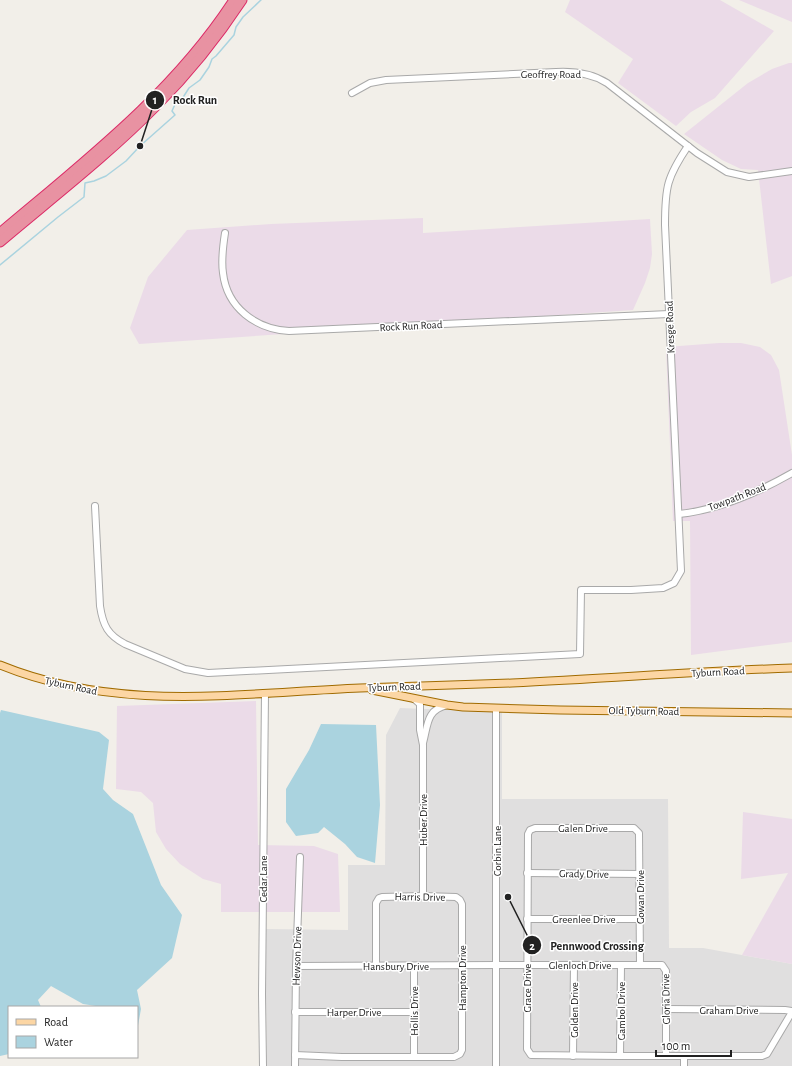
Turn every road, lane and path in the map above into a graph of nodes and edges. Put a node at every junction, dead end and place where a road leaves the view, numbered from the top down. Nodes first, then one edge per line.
1 (234, 0) edge
2 (242, 0) edge
3 (352, 93) dead end
4 (688, 146) junction
5 (792, 171) edge
6 (0, 233) edge
7 (225, 233) dead end
8 (0, 242) edge
9 (669, 314) junction
10 (792, 473) edge
11 (95, 506) dead end
12 (679, 514) junction
13 (0, 665) edge
14 (792, 667) edge
15 (360, 688) junction
16 (265, 693) junction
17 (414, 699) junction
18 (447, 705) junction
19 (496, 708) junction
20 (792, 713) edge
21 (423, 745) junction
22 (637, 829) joint
23 (530, 830) joint
24 (300, 858) dead end
25 (528, 873) junction
26 (640, 874) junction
27 (424, 896) junction
28 (460, 900) joint
29 (527, 919) junction
30 (640, 919) junction
31 (462, 965) junction
32 (496, 965) junction
33 (527, 965) junction
34 (574, 965) junction
35 (621, 965) junction
36 (640, 965) junction
37 (296, 966) junction
38 (376, 966) junction
39 (414, 966) junction
40 (666, 1009) junction
41 (792, 1011) edge
42 (295, 1012) junction
43 (414, 1012) junction
44 (295, 1055) junction
45 (574, 1056) junction
46 (620, 1056) junction
47 (666, 1056) junction
48 (684, 1056) junction
49 (414, 1057) junction
50 (263, 1066) edge
51 (295, 1066) edge
52 (496, 1066) edge
53 (684, 1066) edge

1 - 6 highway
2 - 8 highway
3 - 4 street, Geoffrey Road
4 - 5 street, Geoffrey Road
4 - 9 street, Kresge Road
7 - 9 street, Rock Run Road
9 - 12 street, Kresge Road
10 - 12 street, Towpath Road
11 - 12 street, Kresge Road
13 - 16 main road, Tyburn Road
14 - 15 main road, Tyburn Road
15 - 16 main road, Tyburn Road
15 - 17 main road, Old Tyburn Road
16 - 50 street, Cedar Lane
17 - 18 main road, Old Tyburn Road
17 - 21 street, Huber Drive
18 - 19 main road, Old Tyburn Road
18 - 21 street, Huber Drive
19 - 20 main road, Old Tyburn Road
19 - 32 street, Corbin Lane
21 - 27 street, Huber Drive
22 - 23 street, Galen Drive
22 - 26 street, Gowan Drive
23 - 25 street, Grace Drive
24 - 37 street, Hewson Drive
25 - 26 street, Grady Drive
25 - 29 street, Grace Drive
26 - 30 street, Gowan Drive
27 - 28 street, Harris Drive
27 - 38 street, Harris Drive
28 - 31 street, Hampton Drive
29 - 30 street, Greenlee Drive
29 - 33 street, Grace Drive
30 - 36 street, Gowan Drive
31 - 32 street, Hansbury Drive
31 - 39 street, Hansbury Drive
31 - 49 street, Hampton Drive
32 - 33 street, Glenloch Drive
32 - 52 street, Corbin Lane
33 - 34 street, Glenloch Drive
33 - 45 street, Grace Drive
34 - 35 street, Glenloch Drive
34 - 45 street, Golden Drive
35 - 36 street, Glenloch Drive
35 - 46 street, Gambol Drive
36 - 40 street, Gloria Drive
37 - 38 street, Hansbury Drive
37 - 42 street, Hewson Drive
38 - 39 street, Hansbury Drive
39 - 43 street, Hollis Drive
40 - 41 street, Graham Drive
40 - 47 street, Gloria Drive
41 - 48 street, Grace Drive
42 - 43 street, Harper Drive
42 - 44 street, Hewson Drive
43 - 49 street, Hollis Drive
44 - 49 street
44 - 51 street, Hewson Drive
45 - 46 street, Grace Drive
46 - 47 street, Grace Drive
47 - 48 street, Grace Drive
48 - 53 street

